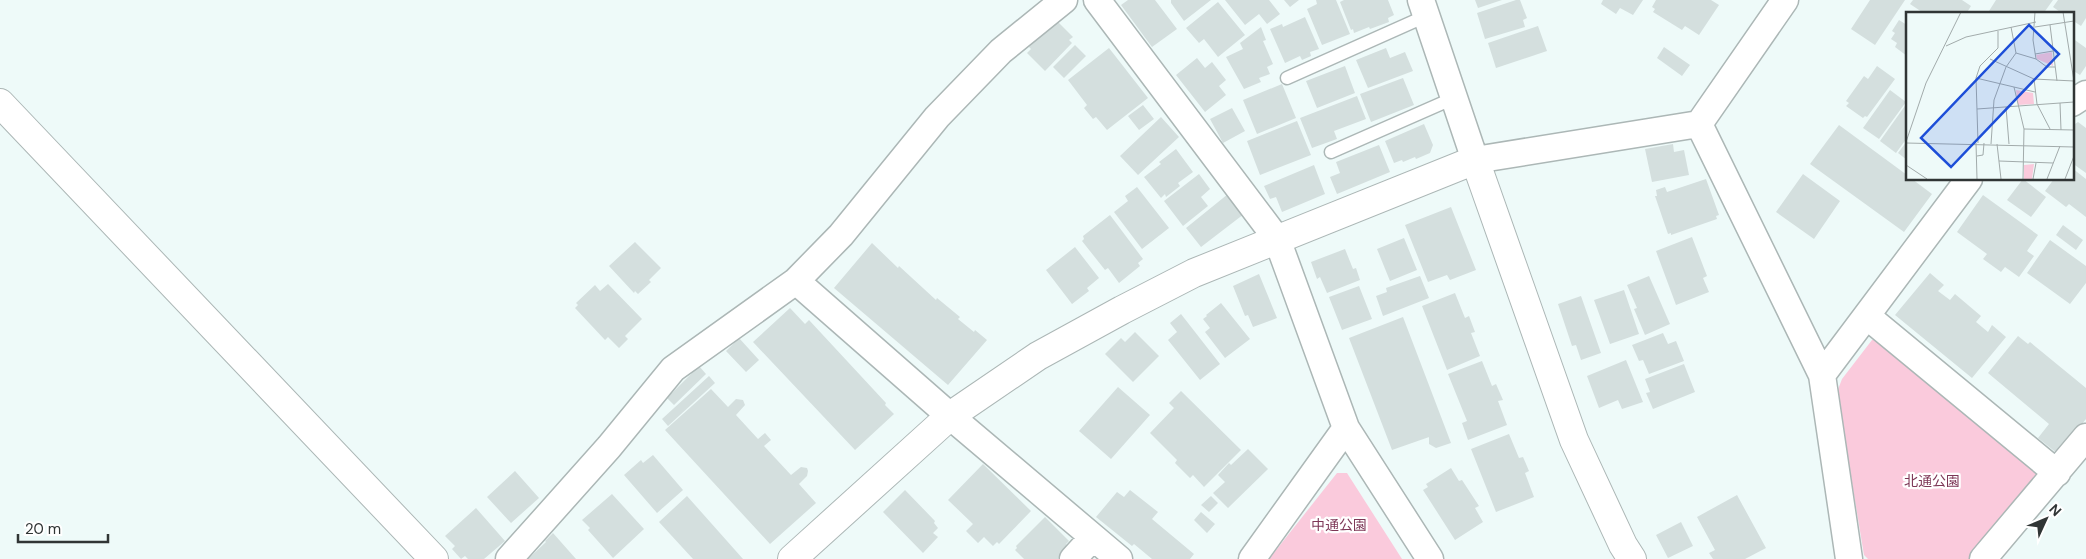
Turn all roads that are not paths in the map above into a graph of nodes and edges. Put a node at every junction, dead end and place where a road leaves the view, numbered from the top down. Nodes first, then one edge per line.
1 (1064, 0) edge
2 (1096, 0) edge
3 (1786, 0) edge
4 (1424, 8) edge
5 (1287, 78) dead end
6 (2086, 94) edge
7 (1454, 98) junction
8 (2074, 102) edge
9 (0, 103) edge
10 (1698, 124) junction
11 (1331, 152) dead end
12 (1474, 160) junction
13 (1968, 180) edge
14 (1277, 239) junction
15 (796, 281) junction
16 (1868, 317) junction
17 (1822, 376) junction
18 (950, 416) junction
19 (1346, 428) junction
20 (2086, 437) edge
21 (2058, 473) junction
22 (1093, 537) junction
23 (1622, 554) edge
24 (434, 559) edge
25 (509, 559) edge
26 (792, 559) edge
27 (1073, 559) edge
28 (1119, 559) edge
29 (1252, 559) edge
30 (1430, 559) edge
31 (1849, 559) edge
32 (1983, 559) edge

1 - 15 street
2 - 14 street
3 - 10 street
4 - 5 lane
4 - 7 street
6 - 8 street
7 - 11 lane
7 - 12 street
9 - 24 street
10 - 12 street
10 - 17 street
12 - 14 street
12 - 23 street
13 - 16 street
14 - 18 street
14 - 19 street
15 - 18 street
15 - 25 street
16 - 17 street
16 - 21 street
17 - 31 street
18 - 22 street
18 - 26 street
19 - 29 street
19 - 30 street
20 - 21 street
21 - 32 street
22 - 27 street
22 - 28 street

